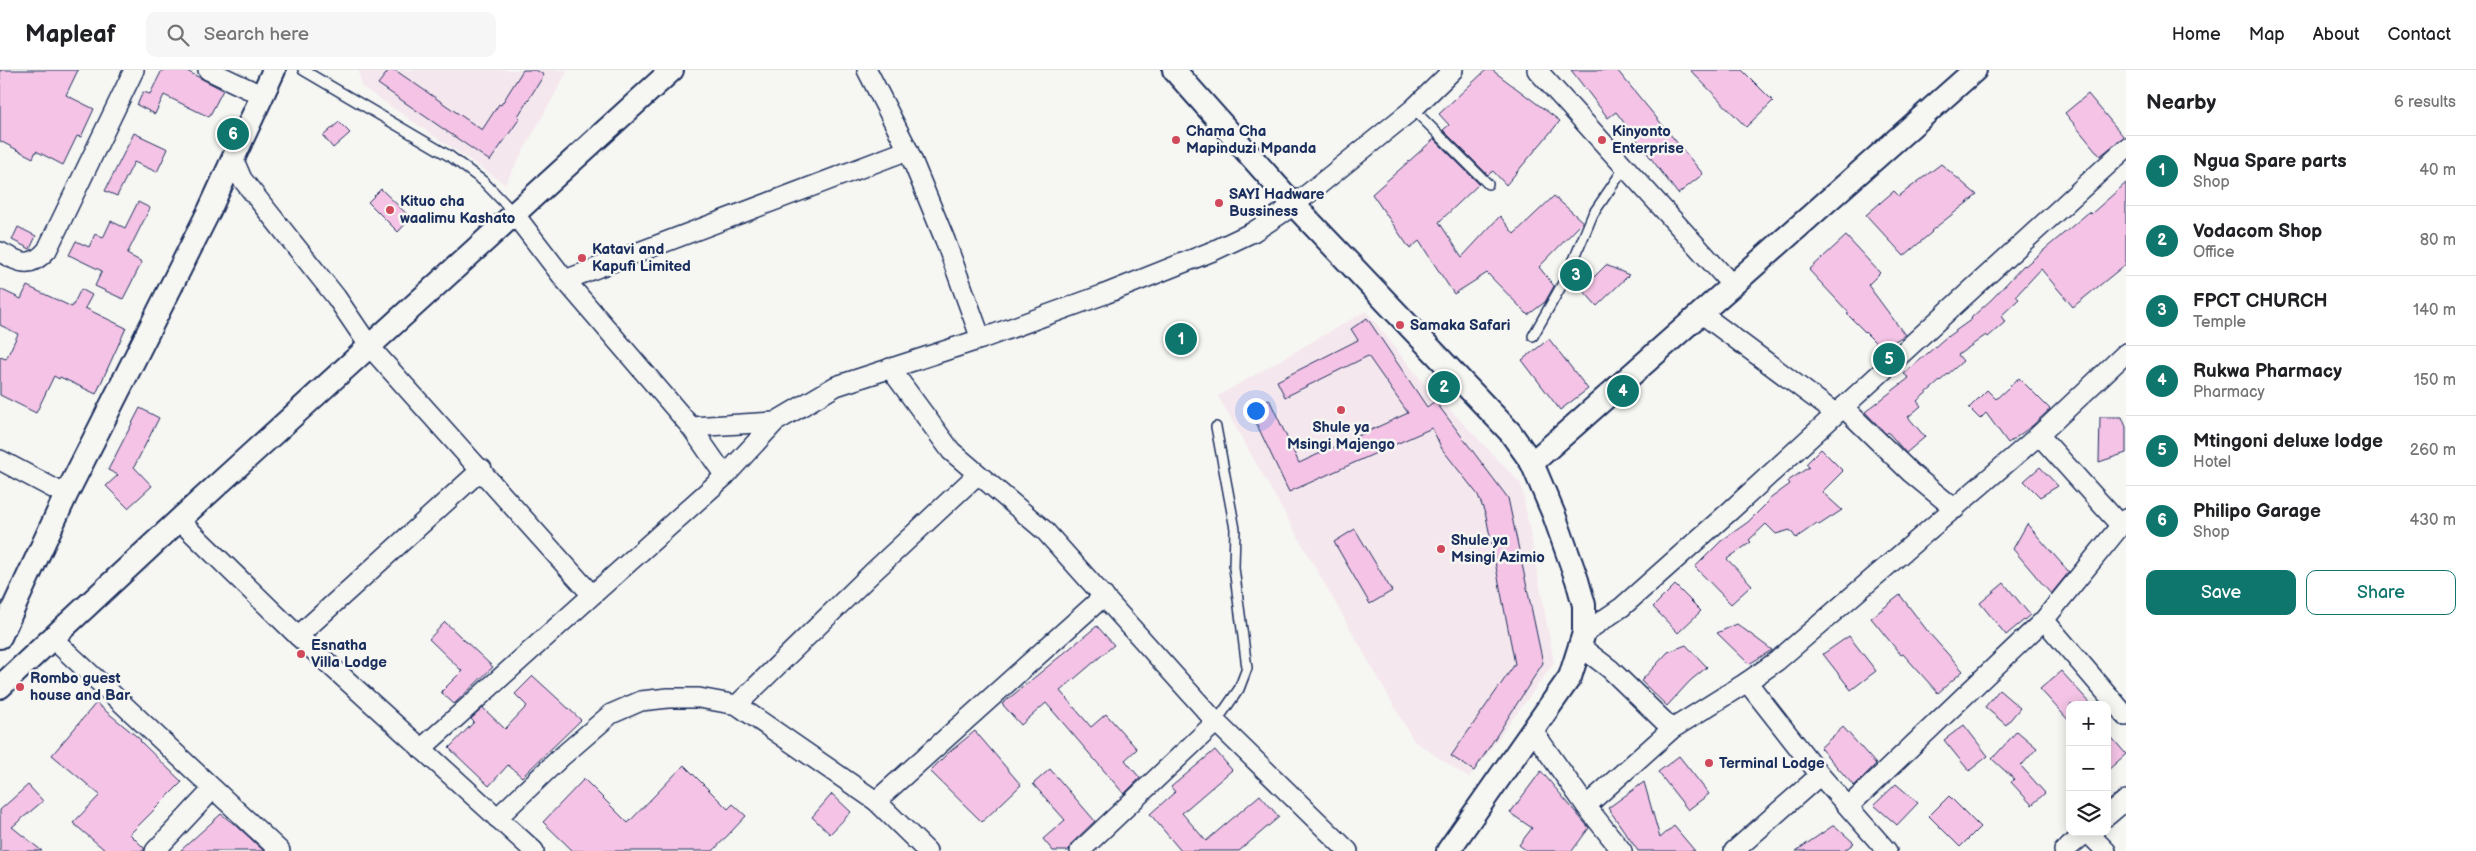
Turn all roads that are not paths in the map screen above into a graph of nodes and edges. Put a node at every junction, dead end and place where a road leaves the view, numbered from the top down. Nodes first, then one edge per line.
1 (134, 70) edge
2 (208, 70) edge
3 (274, 70) edge
4 (303, 70) edge
5 (672, 70) edge
6 (867, 70) edge
7 (1174, 70) edge
8 (1453, 70) edge
9 (1537, 70) edge
10 (1975, 70) edge
11 (263, 96) junction
12 (1412, 108) junction
13 (2126, 148) edge
14 (908, 150) junction
15 (236, 166) dead end
16 (1625, 167) junction
17 (1488, 184) dead end
18 (1294, 205) junction
19 (515, 215) junction
20 (0, 252) edge
21 (565, 280) junction
22 (1733, 286) junction
23 (1702, 314) junction
24 (1533, 336) dead end
25 (981, 339) junction
26 (370, 347) junction
27 (2126, 353) edge
28 (890, 368) junction
29 (1839, 410) junction
30 (775, 422) junction
31 (690, 427) junction
32 (1216, 428) dead end
33 (2039, 435) junction
34 (0, 460) edge
35 (1532, 463) junction
36 (482, 470) junction
37 (977, 475) junction
38 (724, 476) junction
39 (66, 495) junction
40 (1955, 509) junction
41 (179, 520) junction
42 (2123, 523) edge
43 (592, 595) junction
44 (1104, 596) junction
45 (2044, 620) junction
46 (298, 636) junction
47 (0, 637) edge
48 (52, 638) junction
49 (1582, 640) junction
50 (1748, 682) junction
51 (0, 687) edge
52 (737, 705) junction
53 (2126, 716) edge
54 (1216, 722) junction
55 (1672, 729) junction
56 (1533, 731) junction
57 (421, 749) junction
58 (1820, 775) junction
59 (212, 790) junction
60 (2126, 800) edge
61 (876, 802) junction
62 (1586, 806) junction
63 (1848, 806) junction
64 (2111, 813) edge
65 (497, 818) junction
66 (2082, 836) edge
67 (2091, 836) edge
68 (155, 851) edge
69 (280, 851) edge
70 (534, 851) edge
71 (927, 851) edge
72 (1080, 851) edge
73 (1348, 851) edge
74 (1448, 851) edge
75 (1622, 851) edge
76 (1734, 851) edge
77 (1887, 851) edge
78 (2064, 851) edge
79 (2106, 851) edge

1 - 20 street
2 - 11 street
3 - 11 street
4 - 19 lane
5 - 19 street
6 - 14 street
7 - 18 street
8 - 12 street
9 - 16 street
10 - 22 street
11 - 39 street
12 - 17 lane
12 - 18 street
13 - 29 street
14 - 21 street
14 - 25 street
15 - 26 street
16 - 22 street
16 - 24 lane
18 - 25 street
18 - 35 street
19 - 21 street
19 - 26 street
21 - 31 street
22 - 23 street
23 - 29 street
23 - 35 street
25 - 28 street
26 - 36 street
26 - 41 street
27 - 33 street
28 - 30 street
28 - 37 street
29 - 40 street
29 - 49 street
30 - 31 street
30 - 38 street
31 - 38 street
32 - 54 lane
33 - 40 street
33 - 42 street
34 - 39 street
35 - 49 street
36 - 43 street
36 - 46 street
37 - 44 street
37 - 52 street
38 - 43 street
39 - 47 street
40 - 50 street
41 - 46 street
41 - 48 street
42 - 45 street
43 - 57 street
44 - 54 street
44 - 61 street
45 - 53 street
45 - 63 street
46 - 57 street
48 - 51 street
48 - 59 street
49 - 55 street
49 - 56 street
50 - 55 street
50 - 58 street
52 - 61 street
52 - 65 street
54 - 72 street
54 - 73 street
55 - 62 street
56 - 62 street
56 - 74 street
57 - 65 street
58 - 63 street
58 - 76 street
59 - 68 street
59 - 69 street
60 - 64 street
61 - 71 street
62 - 75 street
63 - 77 street
65 - 70 street
66 - 78 street
67 - 79 street

